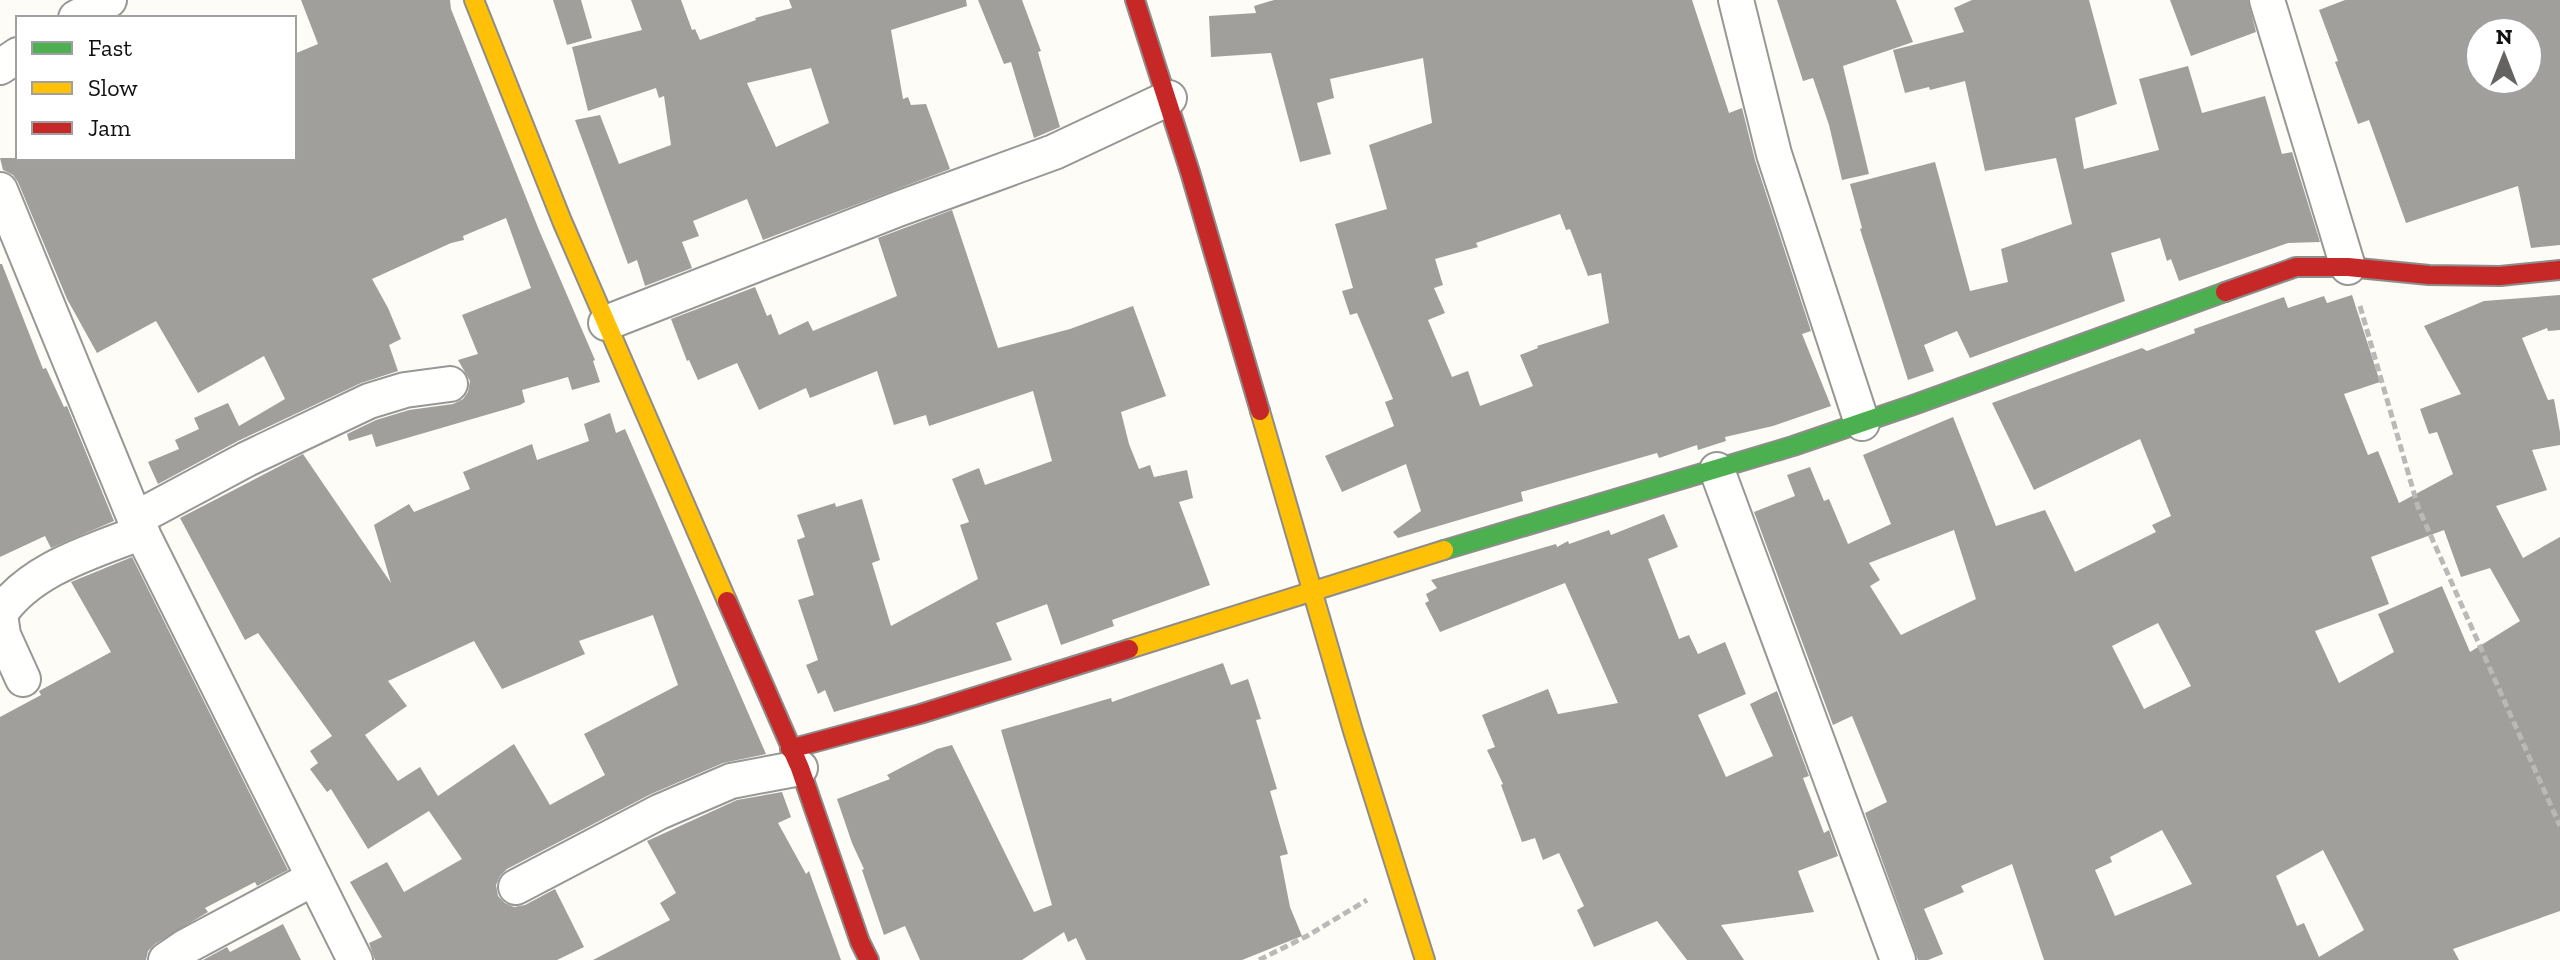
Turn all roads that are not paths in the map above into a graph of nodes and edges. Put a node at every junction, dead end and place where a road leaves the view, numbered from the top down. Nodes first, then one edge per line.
1 (109, 0) edge
2 (474, 0) edge
3 (1135, 0) edge
4 (1736, 0) edge
5 (2276, 2) edge
6 (80, 16) edge
7 (1169, 98) junction
8 (0, 190) edge
9 (2348, 267) junction
10 (2560, 270) edge
11 (606, 323) junction
12 (450, 384) dead end
13 (1862, 423) junction
14 (1717, 470) junction
15 (139, 525) junction
16 (1312, 591) junction
17 (23, 679) dead end
18 (795, 759) junction
19 (314, 878) junction
20 (516, 887) dead end
21 (166, 960) edge
22 (355, 960) edge
23 (869, 960) edge
24 (1425, 960) edge
25 (1898, 960) edge

1 - 6 street
2 - 11 main road
3 - 7 main road
4 - 13 street
5 - 9 street
7 - 11 street
7 - 16 main road
8 - 15 street
9 - 10 main road
9 - 13 main road
11 - 18 main road
12 - 15 street
13 - 14 main road
14 - 16 main road
14 - 25 street
15 - 17 street
15 - 19 street
16 - 18 main road
16 - 24 main road
18 - 20 street
18 - 23 main road
19 - 21 street
19 - 22 street

